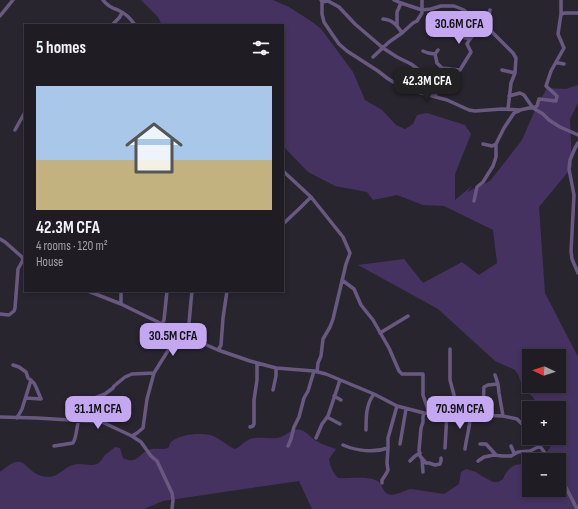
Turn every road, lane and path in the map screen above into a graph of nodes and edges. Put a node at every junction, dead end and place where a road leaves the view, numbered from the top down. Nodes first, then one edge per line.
1 (13, 0) edge
2 (102, 0) edge
3 (394, 0) edge
4 (422, 0) edge
5 (452, 0) edge
6 (561, 0) edge
7 (322, 1) edge
8 (401, 3) junction
9 (454, 6) junction
10 (422, 10) junction
11 (490, 10) dead end
12 (122, 13) junction
13 (578, 13) edge
14 (560, 14) junction
15 (0, 16) edge
16 (383, 18) dead end
17 (113, 24) edge
18 (134, 24) edge
19 (397, 25) junction
20 (484, 25) junction
21 (402, 33) junction
22 (434, 33) dead end
23 (470, 38) junction
24 (383, 48) junction
25 (438, 50) dead end
26 (423, 51) dead end
27 (435, 54) junction
28 (373, 57) dead end
29 (556, 63) junction
30 (564, 64) dead end
31 (442, 68) junction
32 (502, 70) dead end
33 (422, 72) dead end
34 (515, 73) junction
35 (435, 96) junction
36 (509, 96) junction
37 (532, 108) junction
38 (508, 109) junction
39 (520, 110) junction
40 (24, 114) edge
41 (15, 130) dead end
42 (578, 135) edge
43 (578, 143) edge
44 (483, 144) dead end
45 (496, 144) junction
46 (284, 172) edge
47 (576, 196) edge
48 (311, 197) junction
49 (474, 201) dead end
50 (284, 223) edge
51 (0, 239) edge
52 (24, 261) edge
53 (578, 273) edge
54 (342, 280) junction
55 (121, 292) edge
56 (167, 292) edge
57 (192, 292) edge
58 (227, 292) edge
59 (96, 293) edge
60 (120, 304) junction
61 (0, 314) edge
62 (408, 316) dead end
63 (162, 324) junction
64 (179, 333) junction
65 (380, 333) junction
66 (187, 336) junction
67 (450, 348) dead end
68 (218, 350) junction
69 (258, 363) junction
70 (13, 365) dead end
71 (276, 368) junction
72 (315, 372) junction
73 (154, 373) junction
74 (495, 375) dead end
75 (31, 380) junction
76 (340, 380) junction
77 (498, 384) junction
78 (274, 390) dead end
79 (374, 394) junction
80 (334, 396) junction
81 (26, 398) junction
82 (470, 398) dead end
83 (341, 400) dead end
84 (397, 406) junction
85 (406, 409) junction
86 (424, 413) junction
87 (429, 413) junction
88 (447, 413) junction
89 (458, 413) junction
90 (470, 414) junction
91 (482, 415) junction
92 (503, 416) junction
93 (0, 417) edge
94 (326, 417) junction
95 (18, 418) junction
96 (69, 420) junction
97 (79, 420) junction
98 (340, 424) dead end
99 (522, 424) edge
100 (250, 427) dead end
101 (366, 430) dead end
102 (132, 436) junction
103 (316, 438) dead end
104 (400, 444) dead end
105 (480, 444) dead end
106 (343, 445) dead end
107 (54, 446) dead end
108 (288, 446) dead end
109 (511, 446) dead end
110 (540, 446) joint
111 (388, 448) junction
112 (445, 448) dead end
113 (465, 449) dead end
114 (420, 453) junction
115 (545, 453) edge
116 (514, 454) junction
117 (496, 455) junction
118 (422, 458) junction
119 (441, 458) dead end
120 (478, 460) dead end
121 (410, 461) dead end
122 (423, 472) dead end
123 (382, 483) dead end
124 (566, 488) edge
125 (172, 509) edge
126 (577, 509) edge

1 - 15 street
2 - 12 street
3 - 8 street
4 - 10 street
5 - 9 street
6 - 14 street
7 - 24 street
7 - 35 street
8 - 10 street
8 - 19 street
9 - 10 street
9 - 20 street
10 - 21 street
11 - 20 street
12 - 17 street
12 - 18 street
13 - 14 street
14 - 29 street
16 - 19 street
19 - 21 street
20 - 23 street
20 - 34 street
21 - 24 street
22 - 23 street
23 - 31 street
24 - 28 street
24 - 33 street
25 - 27 street
26 - 27 street
27 - 31 street
29 - 30 street
29 - 37 street
31 - 35 street
32 - 34 street
34 - 36 street
35 - 38 street
36 - 37 street
36 - 38 street
37 - 39 street
37 - 42 street
38 - 39 street
39 - 45 street
40 - 41 street
43 - 47 street
44 - 45 street
45 - 49 street
46 - 48 street
47 - 53 street
48 - 50 street
48 - 54 street
51 - 52 street
52 - 61 street
54 - 65 street
54 - 72 street
55 - 60 street
56 - 63 street
57 - 66 street
58 - 68 street
59 - 60 street
60 - 63 street
62 - 65 street
63 - 64 street
64 - 66 street
64 - 73 street
65 - 87 street
66 - 68 street
67 - 89 street
68 - 69 street
69 - 71 street
69 - 100 street
70 - 75 street
71 - 72 street
71 - 78 street
72 - 76 street
72 - 108 street
73 - 96 street
73 - 102 street
74 - 77 street
75 - 81 street
75 - 81 street
76 - 79 street
76 - 80 street
77 - 91 street
77 - 92 street
79 - 84 street
79 - 101 street
80 - 83 street
80 - 94 street
81 - 95 street
82 - 90 street
84 - 85 street
84 - 111 street
85 - 86 street
85 - 104 street
86 - 87 street
86 - 114 street
87 - 88 street
88 - 89 street
88 - 112 street
89 - 90 street
90 - 91 street
90 - 113 street
91 - 92 street
92 - 99 street
93 - 95 street
94 - 98 street
94 - 103 street
95 - 96 street
96 - 97 street
97 - 102 street
97 - 107 street
102 - 125 street
105 - 117 street
106 - 111 street
109 - 116 street
110 - 115 street
110 - 116 street
111 - 123 street
114 - 118 street
114 - 121 street
116 - 117 street
117 - 120 street
118 - 119 street
118 - 122 street
124 - 126 street

